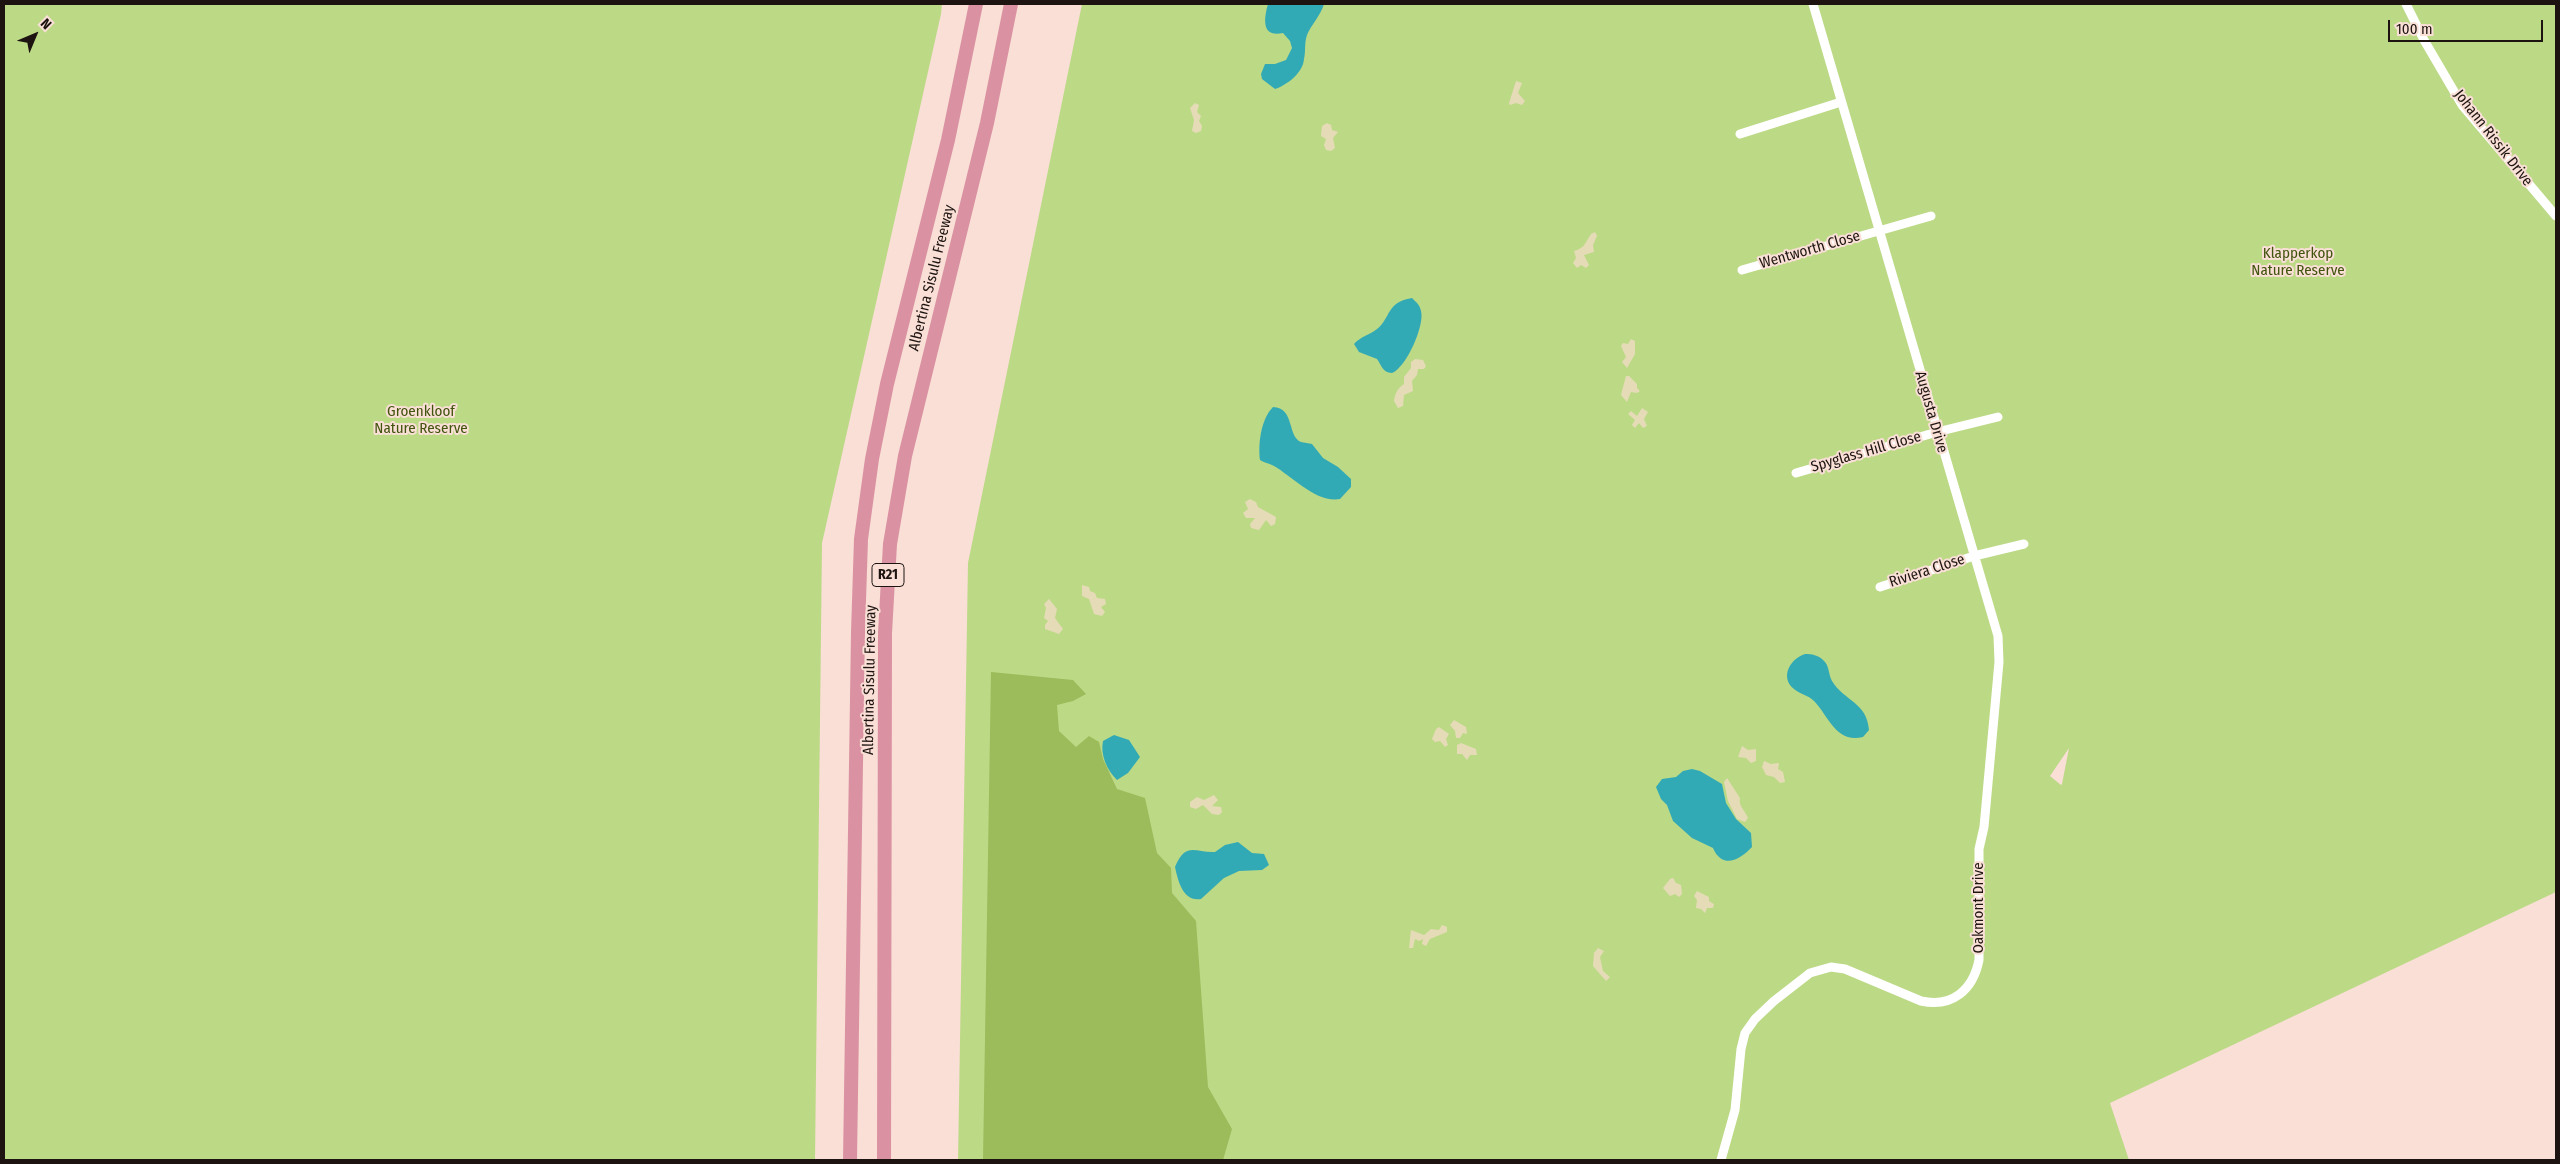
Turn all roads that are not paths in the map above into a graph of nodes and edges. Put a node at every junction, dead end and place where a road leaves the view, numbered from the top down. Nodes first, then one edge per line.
1 (976, 4) edge
2 (1011, 4) edge
3 (1813, 4) edge
4 (2406, 4) edge
5 (1840, 102) junction
6 (1740, 134) dead end
7 (1931, 216) dead end
8 (2556, 216) edge
9 (1879, 230) junction
10 (1742, 270) dead end
11 (1998, 417) dead end
12 (1937, 432) junction
13 (1796, 473) dead end
14 (2024, 544) dead end
15 (1974, 556) junction
16 (1880, 587) dead end
17 (1984, 827) joint
18 (850, 1160) edge
19 (884, 1160) edge
20 (1721, 1160) edge

1 - 18 highway, Albertina Sisulu Freeway / R21
2 - 19 highway, Albertina Sisulu Freeway / R21
3 - 5 street, Augusta Drive
4 - 8 street, Johann Rissik Drive
5 - 6 street
5 - 9 street, Augusta Drive
7 - 9 street, Wentworth Close
9 - 10 street, Wentworth Close
9 - 12 street, Augusta Drive
11 - 12 street, Spyglass Hill Close
12 - 13 street, Spyglass Hill Close
12 - 15 street, Augusta Drive
14 - 15 street, Riviera Close
15 - 16 street, Riviera Close
15 - 17 street, Augusta Drive
17 - 20 street, Oakmont Drive

